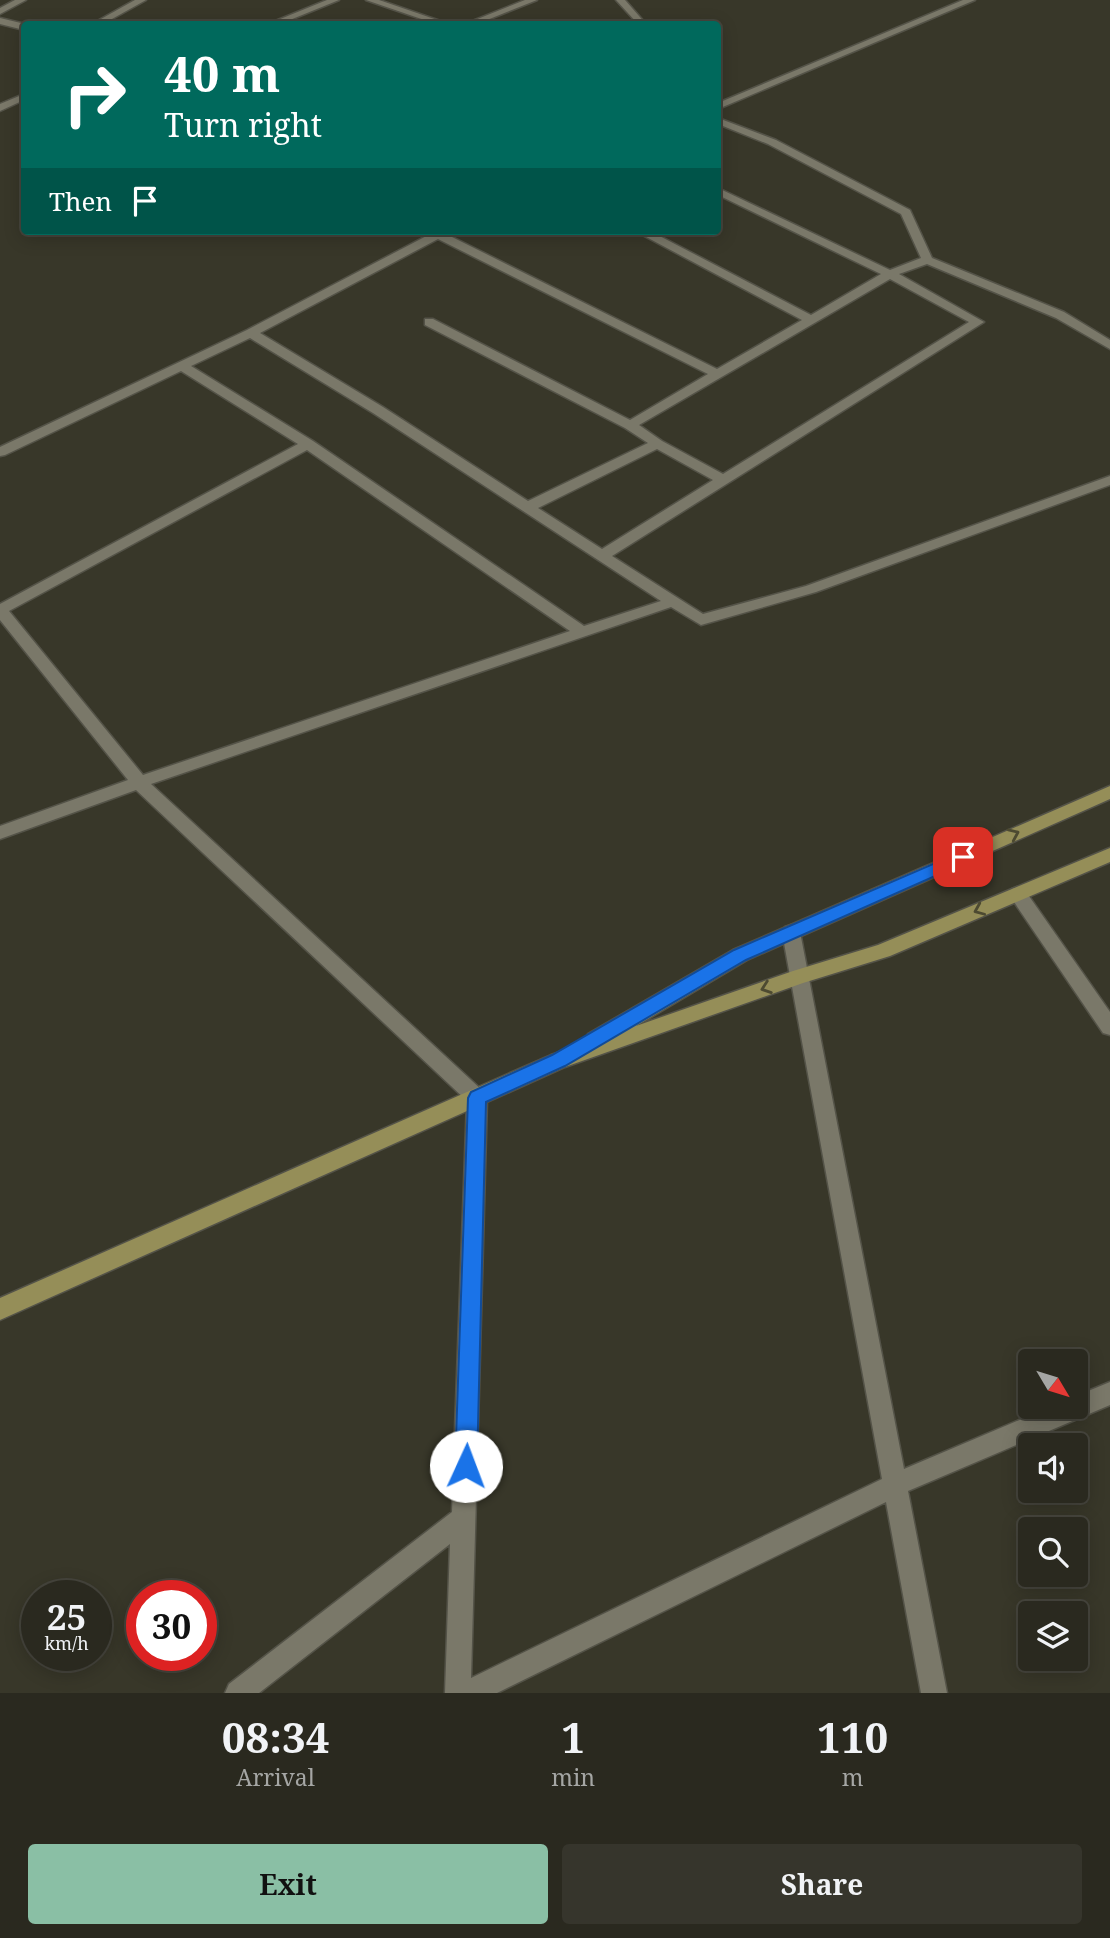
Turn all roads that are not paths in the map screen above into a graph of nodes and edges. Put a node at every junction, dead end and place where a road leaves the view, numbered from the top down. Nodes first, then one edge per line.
1 (22, 0) edge
2 (142, 0) edge
3 (335, 0) edge
4 (370, 0) edge
5 (533, 0) edge
6 (620, 0) edge
7 (971, 0) edge
8 (0, 11) edge
9 (0, 21) edge
10 (103, 21) edge
11 (281, 21) edge
12 (435, 21) edge
13 (478, 21) edge
14 (639, 21) edge
15 (21, 26) edge
16 (21, 98) edge
17 (721, 105) edge
18 (0, 108) edge
19 (721, 122) edge
20 (721, 192) edge
21 (437, 235) edge
22 (445, 235) edge
23 (648, 235) edge
24 (927, 260) junction
25 (890, 274) junction
26 (811, 320) junction
27 (429, 322) dead end
28 (251, 333) junction
29 (1110, 345) edge
30 (181, 366) junction
31 (718, 374) junction
32 (630, 425) junction
33 (308, 444) junction
34 (657, 444) junction
35 (0, 452) edge
36 (723, 480) junction
37 (1110, 480) edge
38 (526, 508) junction
39 (601, 556) junction
40 (672, 602) junction
41 (0, 610) edge
42 (582, 632) junction
43 (139, 782) junction
44 (1110, 792) edge
45 (0, 833) edge
46 (1110, 855) edge
47 (1018, 894) junction
48 (791, 932) junction
49 (800, 976) junction
50 (1110, 1027) edge
51 (558, 1061) junction
52 (477, 1098) junction
53 (0, 1309) edge
54 (1110, 1393) edge
55 (895, 1485) junction
56 (464, 1518) junction
57 (238, 1693) edge
58 (458, 1693) edge
59 (469, 1693) edge
60 (934, 1693) edge

1 - 8 street
2 - 10 street
3 - 11 street
4 - 12 street
5 - 13 street
6 - 14 street
7 - 17 street
9 - 15 street
16 - 18 street
19 - 24 street
20 - 25 street
21 - 28 street
22 - 31 street
23 - 26 street
24 - 25 street
24 - 29 street
25 - 26 street
25 - 36 street
26 - 31 street
27 - 32 street
28 - 30 street
28 - 38 street
30 - 33 street
30 - 35 street
31 - 32 street
32 - 34 street
33 - 41 street
33 - 42 street
34 - 36 street
34 - 38 street
36 - 39 street
37 - 40 street
38 - 39 street
39 - 40 street
40 - 42 street
41 - 43 street
42 - 43 street
43 - 45 street
43 - 52 street
48 -> 44 main road
46 - 47 main road
47 -> 49 main road
47 - 50 street
48 - 49 street
48 - 51 main road
49 -> 51 main road
49 - 55 street
51 - 52 main road
52 - 53 main road
52 - 56 street
54 - 55 street
55 - 59 street
55 - 60 street
56 - 57 street
56 - 58 street

